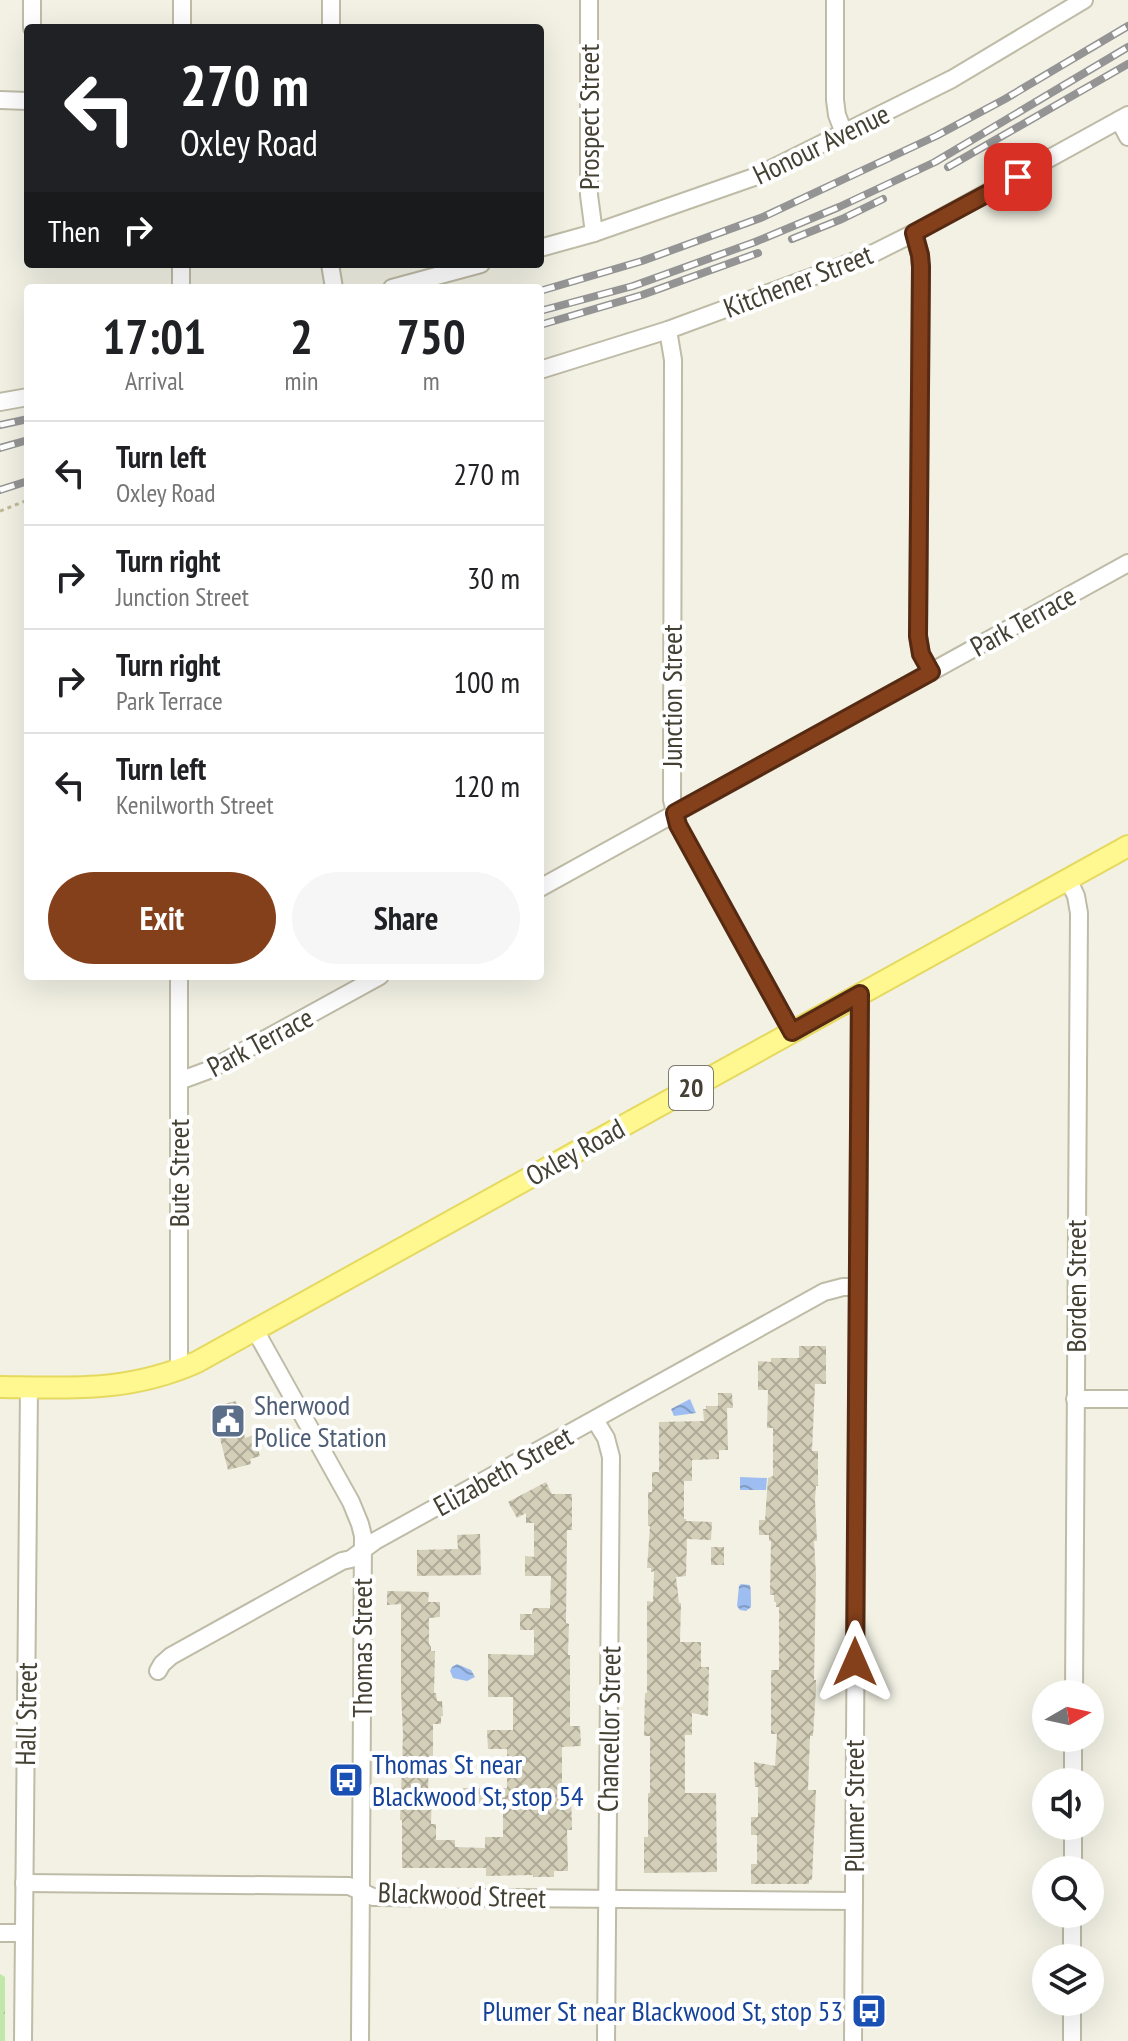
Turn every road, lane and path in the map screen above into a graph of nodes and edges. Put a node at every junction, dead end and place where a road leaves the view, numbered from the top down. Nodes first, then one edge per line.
1 (32, 0) edge
2 (182, 0) edge
3 (331, 0) edge
4 (589, 0) edge
5 (835, 0) edge
6 (1084, 0) edge
7 (32, 24) edge
8 (182, 24) edge
9 (331, 24) edge
10 (0, 100) edge
11 (24, 101) edge
12 (1124, 118) edge
13 (844, 133) junction
14 (1128, 137) edge
15 (594, 233) junction
16 (914, 233) junction
17 (544, 247) edge
18 (466, 268) edge
19 (407, 284) edge
20 (668, 330) junction
21 (544, 369) edge
22 (24, 398) edge
23 (0, 402) edge
24 (24, 502) edge
25 (0, 511) edge
26 (1128, 563) edge
27 (931, 672) junction
28 (675, 813) junction
29 (1128, 846) edge
30 (1068, 879) junction
31 (544, 886) edge
32 (179, 980) edge
33 (373, 980) edge
34 (860, 994) junction
35 (792, 1032) junction
36 (179, 1081) junction
37 (858, 1287) junction
38 (255, 1330) junction
39 (179, 1370) junction
40 (0, 1387) edge
41 (29, 1387) junction
42 (1075, 1399) junction
43 (1128, 1399) edge
44 (595, 1420) junction
45 (363, 1550) junction
46 (158, 1671) dead end
47 (1074, 1680) edge
48 (24, 1883) junction
49 (361, 1891) junction
50 (607, 1898) junction
51 (854, 1901) junction
52 (0, 1933) edge
53 (24, 1933) junction
54 (1072, 2016) edge
55 (23, 2041) edge
56 (360, 2041) edge
57 (606, 2041) edge
58 (853, 2041) edge
59 (1072, 2041) edge

1 - 7 street
2 - 8 street
3 - 9 street
4 - 15 street, Prospect Street
5 - 13 street
6 - 13 street, Honour Avenue
10 - 11 street
12 - 14 street
12 - 16 street, Kitchener Street
13 - 15 street, Honour Avenue
15 - 17 street, Honour Avenue
16 - 20 street, Kitchener Street
16 - 27 street
18 - 19 street
20 - 21 street, Kitchener Street
20 - 28 street, Junction Street
22 - 23 street
24 - 25 path
26 - 27 street, Park Terrace
27 - 28 street, Park Terrace
28 - 31 street, Park Terrace
28 - 35 street, Junction Street
29 - 30 main road, Oxley Road / 20
30 - 34 main road, Oxley Road / 20
30 - 42 street, Borden Street
32 - 36 street, Bute Street
33 - 36 street, Park Terrace
34 - 35 main road, Oxley Road / 20
34 - 37 street, Plumer Street
35 - 38 main road, Oxley Road / 20
36 - 39 street, Bute Street
37 - 44 street, Elizabeth Street
37 - 51 street, Plumer Street
38 - 39 main road, Oxley Road / 20
38 - 45 street, Thomas Street
39 - 41 main road, Oxley Road / 20
40 - 41 main road, Oxley Road / 20
41 - 48 street, Hall Street
42 - 43 street
42 - 47 street, Borden Street
44 - 45 street, Elizabeth Street
44 - 50 street, Chancellor Street
45 - 46 street, Elizabeth Street
45 - 49 street, Thomas Street
48 - 49 street, Blackwood Street
48 - 53 street, Hall Street
49 - 50 street, Blackwood Street
49 - 56 street, Thomas Street
50 - 51 street, Blackwood Street
50 - 57 street, Chancellor Street
51 - 58 street, Plumer Street
52 - 53 street
53 - 55 street, Hall Street
54 - 59 street

